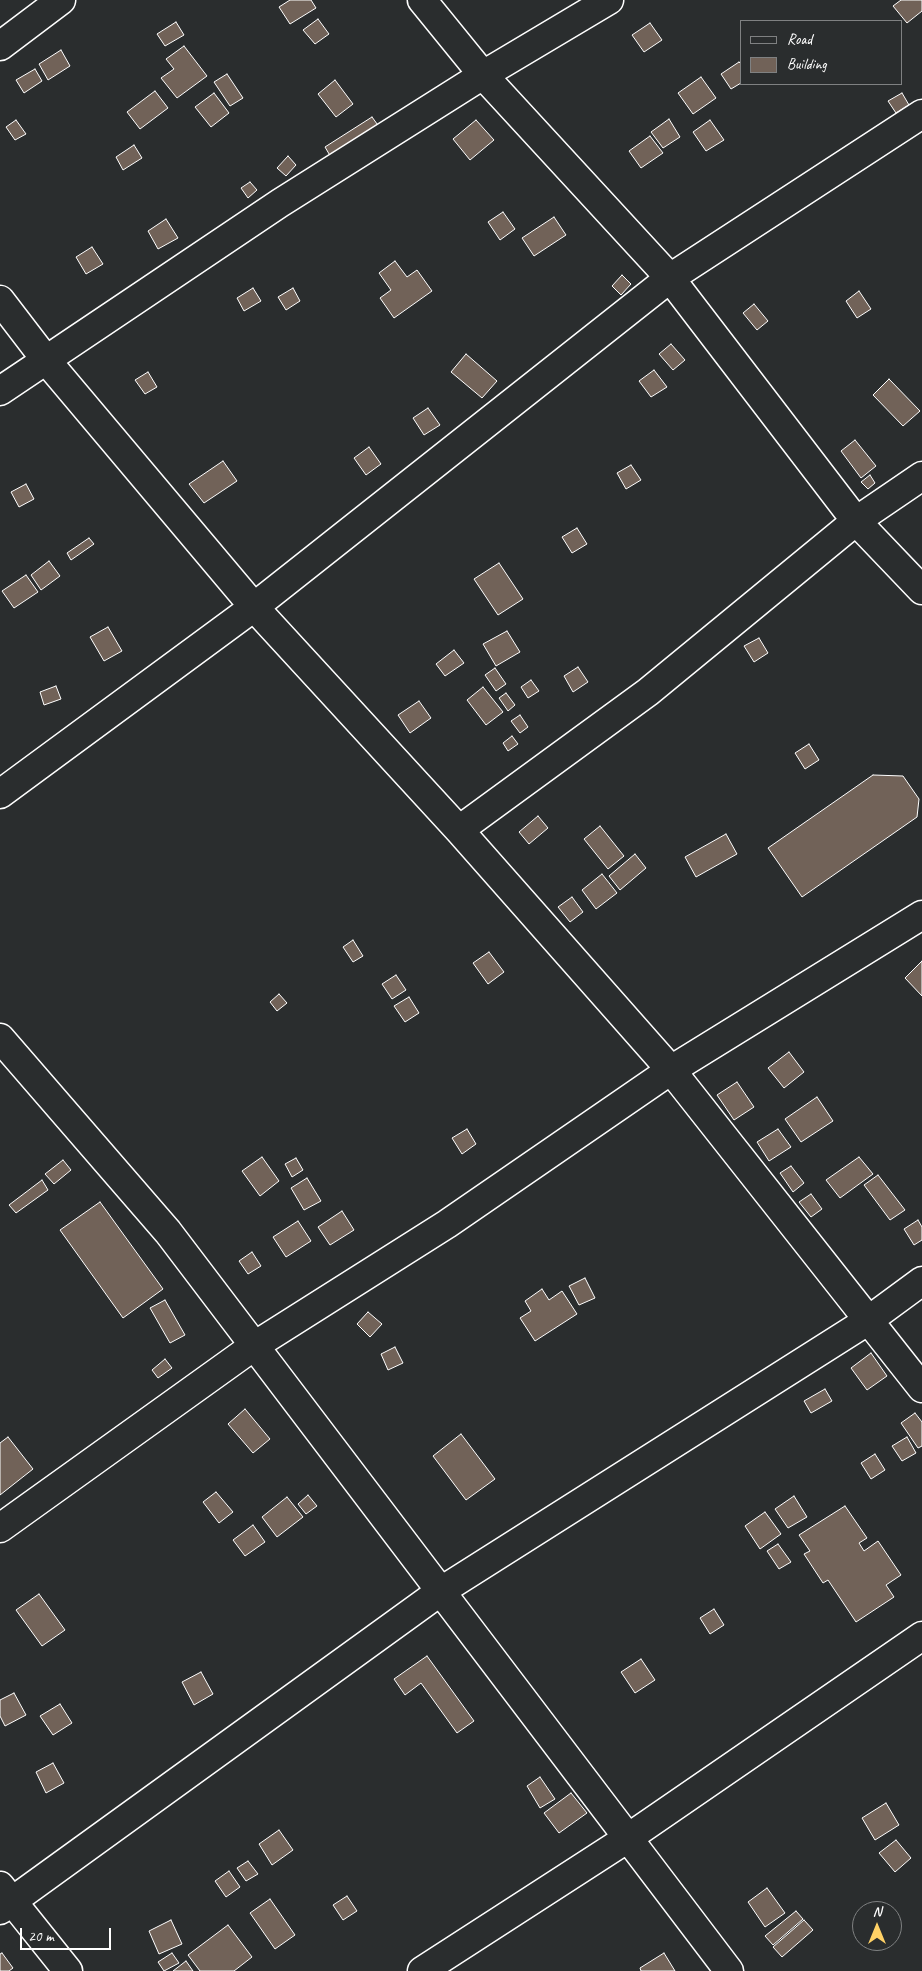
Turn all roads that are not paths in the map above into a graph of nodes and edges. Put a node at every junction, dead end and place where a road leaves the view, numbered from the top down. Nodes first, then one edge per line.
1 (62, 0) edge
2 (422, 0) edge
3 (609, 0) edge
4 (0, 46) edge
5 (483, 75) junction
6 (922, 114) edge
7 (670, 278) junction
8 (0, 300) edge
9 (46, 360) junction
10 (0, 391) edge
11 (922, 476) edge
12 (856, 521) junction
13 (922, 590) edge
14 (254, 607) junction
15 (0, 794) edge
16 (459, 830) junction
17 (922, 916) edge
18 (0, 1038) edge
19 (671, 1070) junction
20 (922, 1282) edge
21 (868, 1320) junction
22 (254, 1346) junction
23 (922, 1388) edge
24 (0, 1528) edge
25 (441, 1591) junction
26 (922, 1636) edge
27 (628, 1838) junction
28 (4, 1899) edge
29 (68, 1971) edge
30 (422, 1971) edge
31 (729, 1971) edge

1 - 4 street
2 - 5 street
3 - 5 street
5 - 7 street
5 - 9 street
6 - 7 street
7 - 12 street
7 - 14 street
8 - 9 street
9 - 10 street
9 - 14 street
11 - 12 street
12 - 13 street
12 - 16 street
14 - 15 street
14 - 16 street
16 - 19 street
17 - 19 street
18 - 22 street
19 - 21 street
19 - 22 street
20 - 21 street
21 - 23 street
21 - 25 street
22 - 24 street
22 - 25 street
25 - 27 street
25 - 28 street
26 - 27 street
27 - 30 street
27 - 31 street
28 - 29 street

